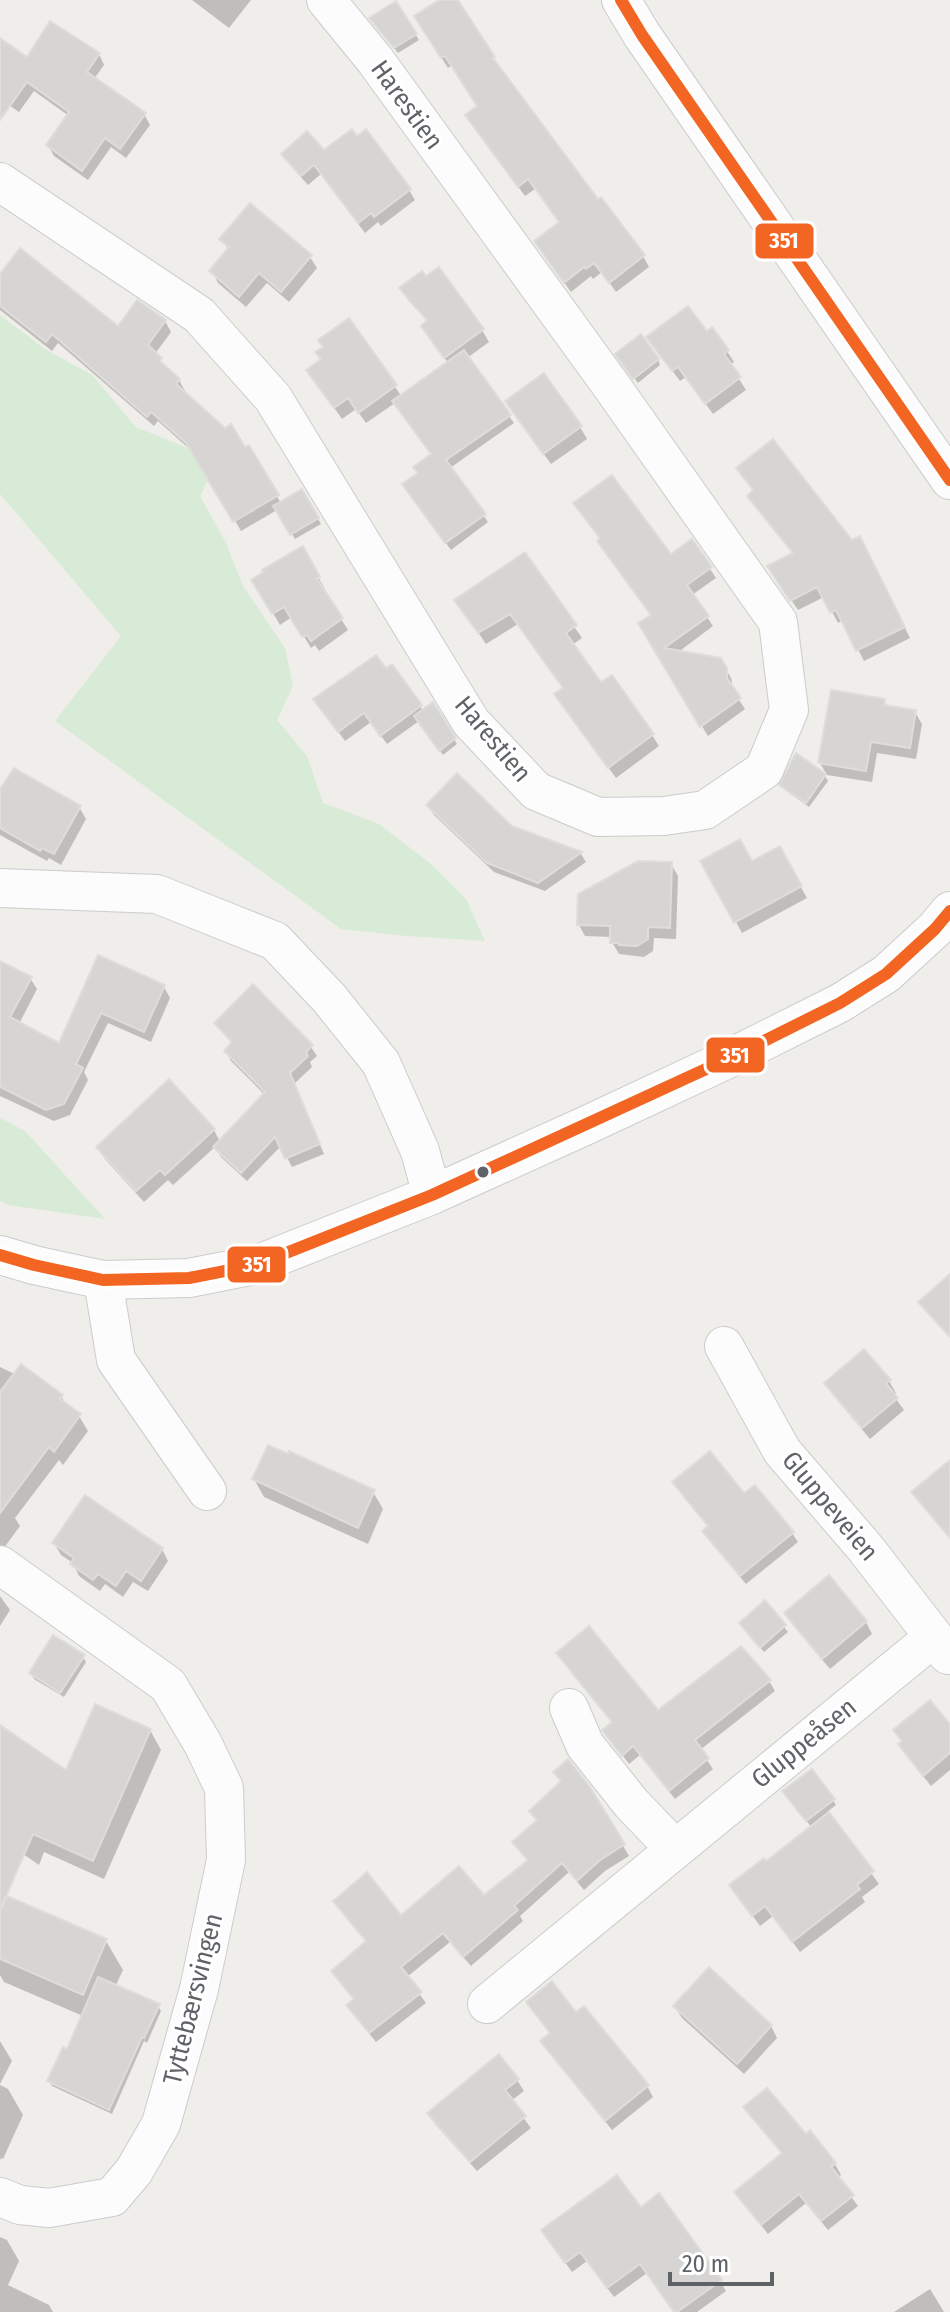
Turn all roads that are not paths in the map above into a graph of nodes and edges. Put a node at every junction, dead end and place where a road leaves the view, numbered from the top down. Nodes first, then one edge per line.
1 (326, 0) edge
2 (621, 0) edge
3 (0, 182) edge
4 (950, 480) edge
5 (0, 888) edge
6 (950, 911) edge
7 (432, 1195) junction
8 (0, 1255) edge
9 (103, 1280) junction
10 (724, 1346) dead end
11 (207, 1491) dead end
12 (0, 1565) edge
13 (942, 1647) edge
14 (569, 1708) dead end
15 (674, 1848) junction
16 (487, 2004) dead end
17 (0, 2197) edge

1 - 3 street, Harestien
2 - 4 street
5 - 7 street
6 - 7 street
7 - 9 street
8 - 9 street
9 - 11 street
10 - 13 street, Gluppeveien
12 - 17 street, Tyttebærsvingen
13 - 15 street, Gluppeåsen
14 - 15 street
15 - 16 street, Gluppeåsen

